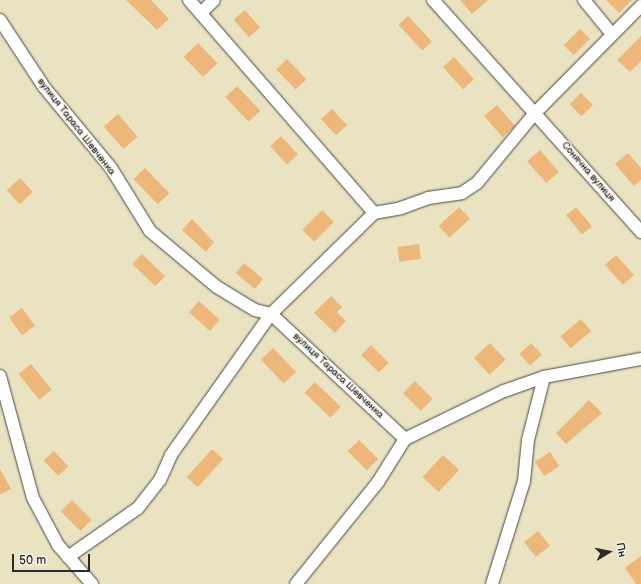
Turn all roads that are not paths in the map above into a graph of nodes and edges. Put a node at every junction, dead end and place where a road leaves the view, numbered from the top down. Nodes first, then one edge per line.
1 (189, 0) edge
2 (214, 0) edge
3 (433, 0) edge
4 (584, 0) edge
5 (641, 6) edge
6 (201, 13) junction
7 (0, 20) edge
8 (612, 33) junction
9 (535, 112) junction
10 (374, 213) junction
11 (641, 232) edge
12 (271, 314) junction
13 (641, 359) edge
14 (0, 376) edge
15 (544, 377) junction
16 (405, 439) junction
17 (68, 557) junction
18 (92, 584) edge
19 (296, 584) edge
20 (492, 584) edge

1 - 6 street
2 - 6 street
3 - 9 street, Сонячна вулиця
4 - 8 street
5 - 8 street
6 - 10 street
7 - 12 street, вулиця Тараса Шевченка
8 - 9 street
9 - 10 street
9 - 11 street, Сонячна вулиця
10 - 12 street
12 - 16 street, вулиця Тараса Шевченка
12 - 17 street
13 - 15 street
14 - 17 street
15 - 16 street
15 - 20 street
16 - 19 street
17 - 18 street

